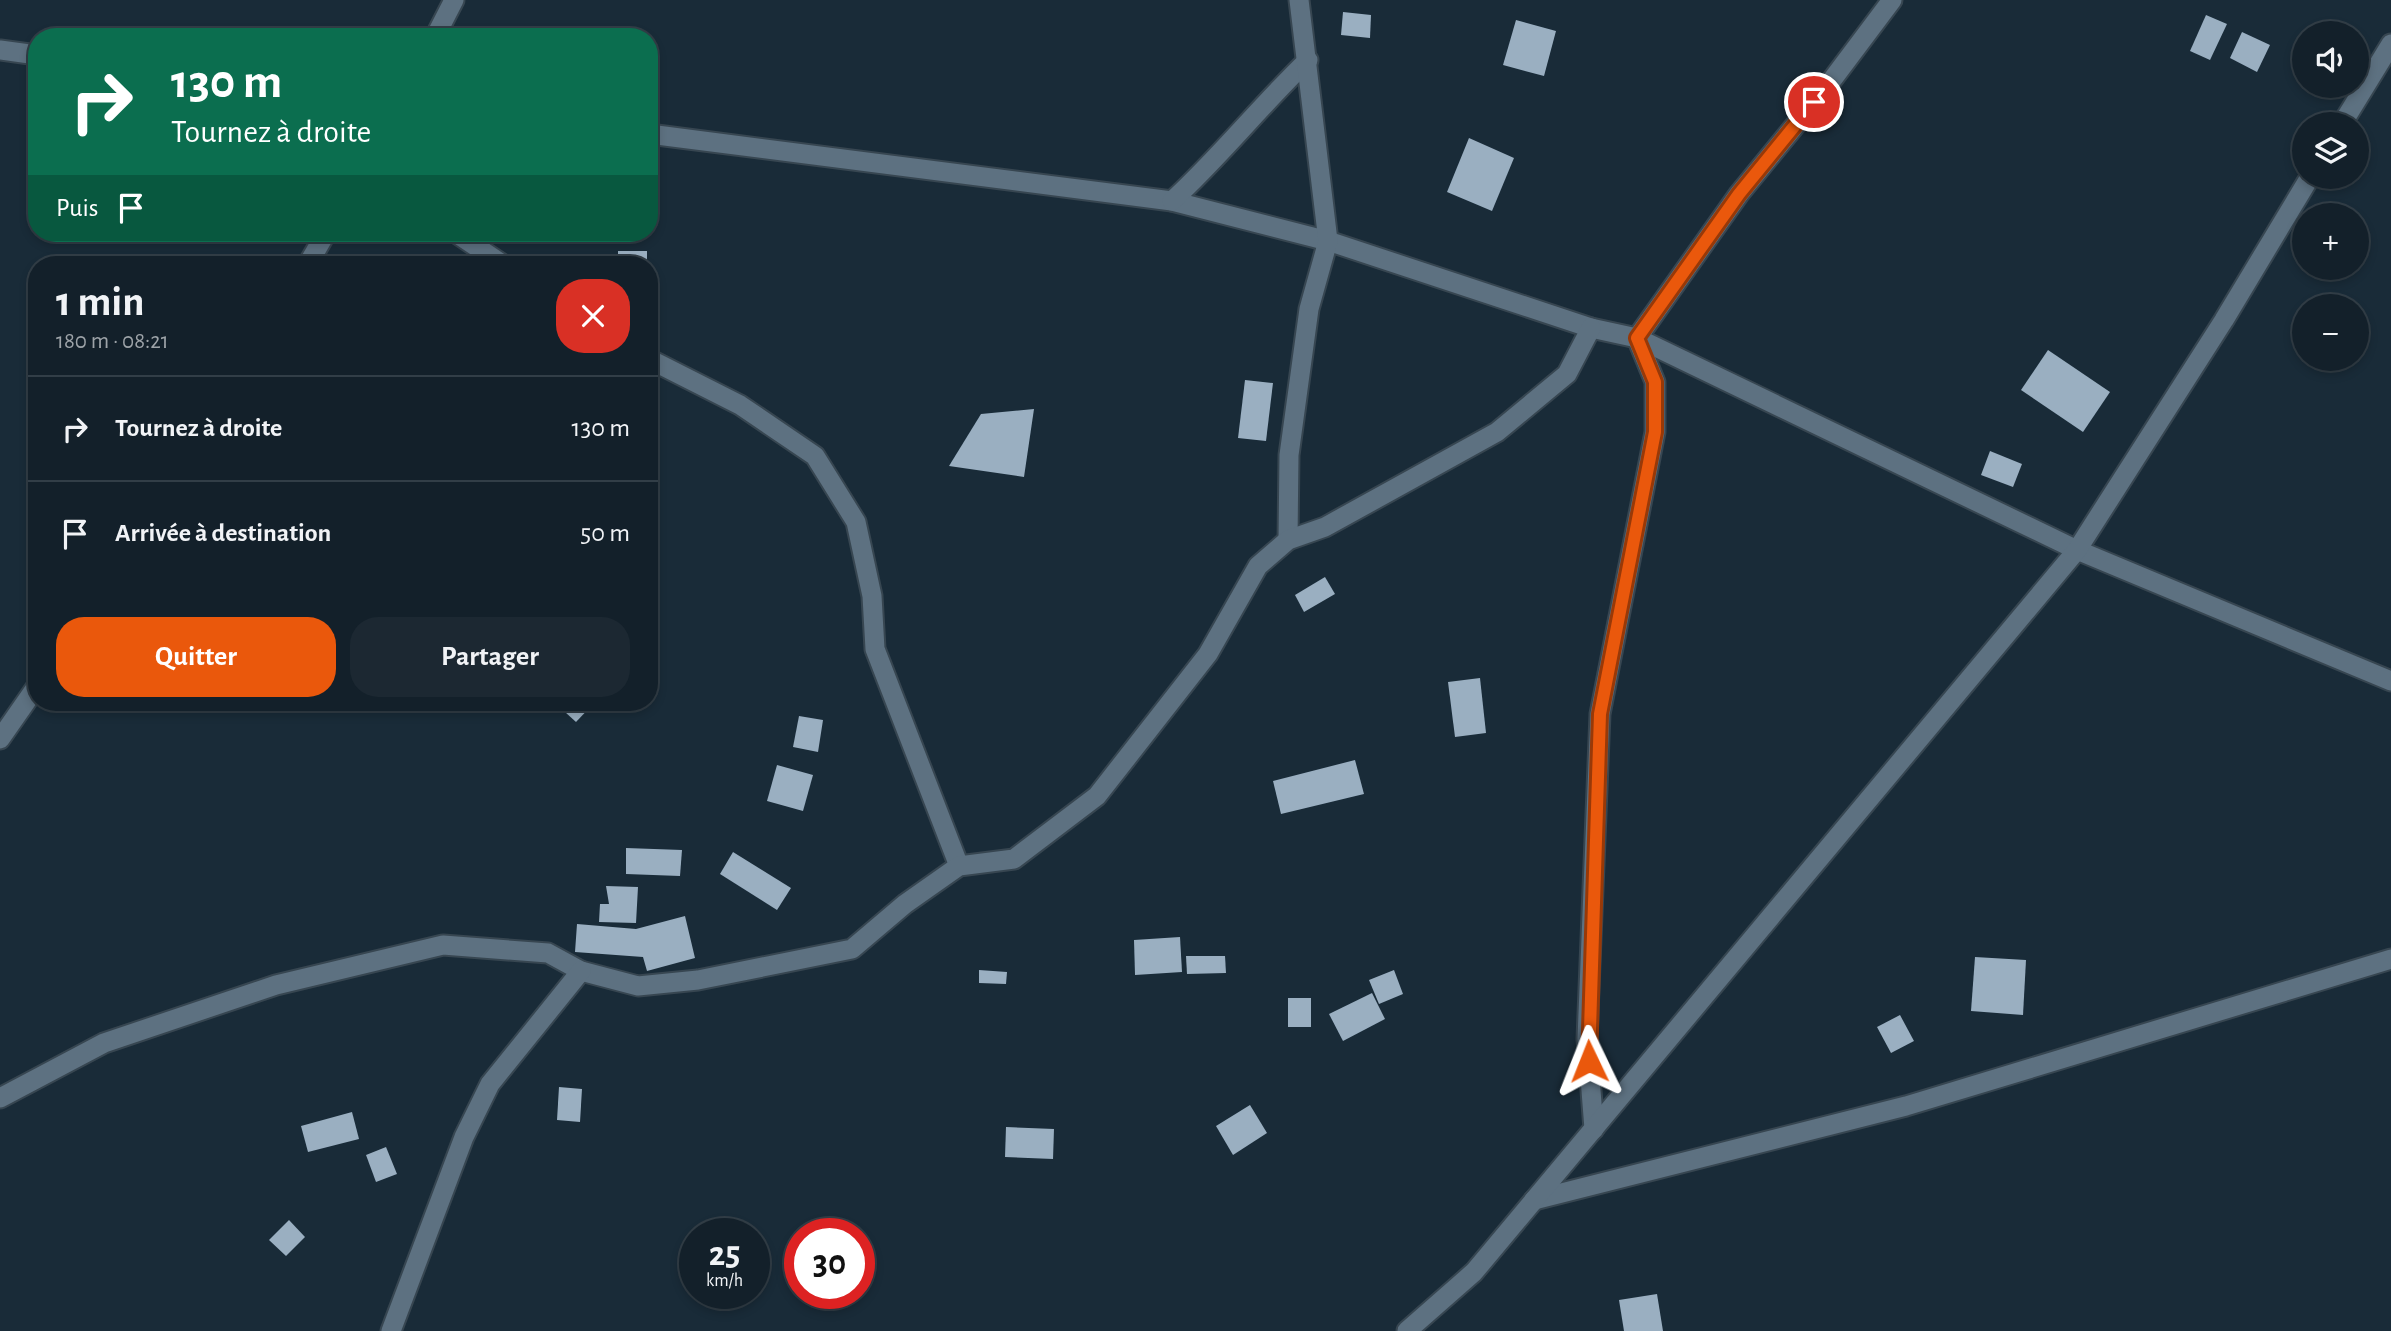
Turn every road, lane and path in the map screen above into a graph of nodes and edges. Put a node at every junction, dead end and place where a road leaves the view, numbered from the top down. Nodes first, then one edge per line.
1 (454, 0) edge
2 (1299, 0) edge
3 (1892, 0) edge
4 (440, 28) edge
5 (2391, 44) edge
6 (0, 50) edge
7 (28, 54) edge
8 (1308, 60) junction
9 (2349, 112) edge
10 (658, 135) edge
11 (2303, 189) edge
12 (1172, 201) junction
13 (1328, 241) junction
14 (469, 242) edge
15 (490, 256) edge
16 (1591, 328) junction
17 (1637, 338) junction
18 (658, 364) edge
19 (1288, 540) junction
20 (2077, 550) junction
21 (2391, 681) edge
22 (28, 699) edge
23 (0, 739) edge
24 (959, 866) junction
25 (2391, 959) edge
26 (581, 971) junction
27 (0, 1098) edge
28 (1594, 1129) junction
29 (1534, 1200) junction
30 (391, 1331) edge
31 (1407, 1331) edge

1 - 4 street
2 - 8 street
3 - 17 street
5 - 9 street
6 - 7 street
8 - 12 street
8 - 13 street
10 - 12 street
11 - 20 street
12 - 13 street
13 - 16 street
13 - 19 street
14 - 15 street
16 - 17 street
16 - 19 street
17 - 20 street
17 - 28 street
18 - 24 street
19 - 24 street
20 - 21 street
20 - 28 street
22 - 23 street
24 - 26 street
25 - 29 street
26 - 27 street
26 - 30 street
28 - 29 street
29 - 31 street

